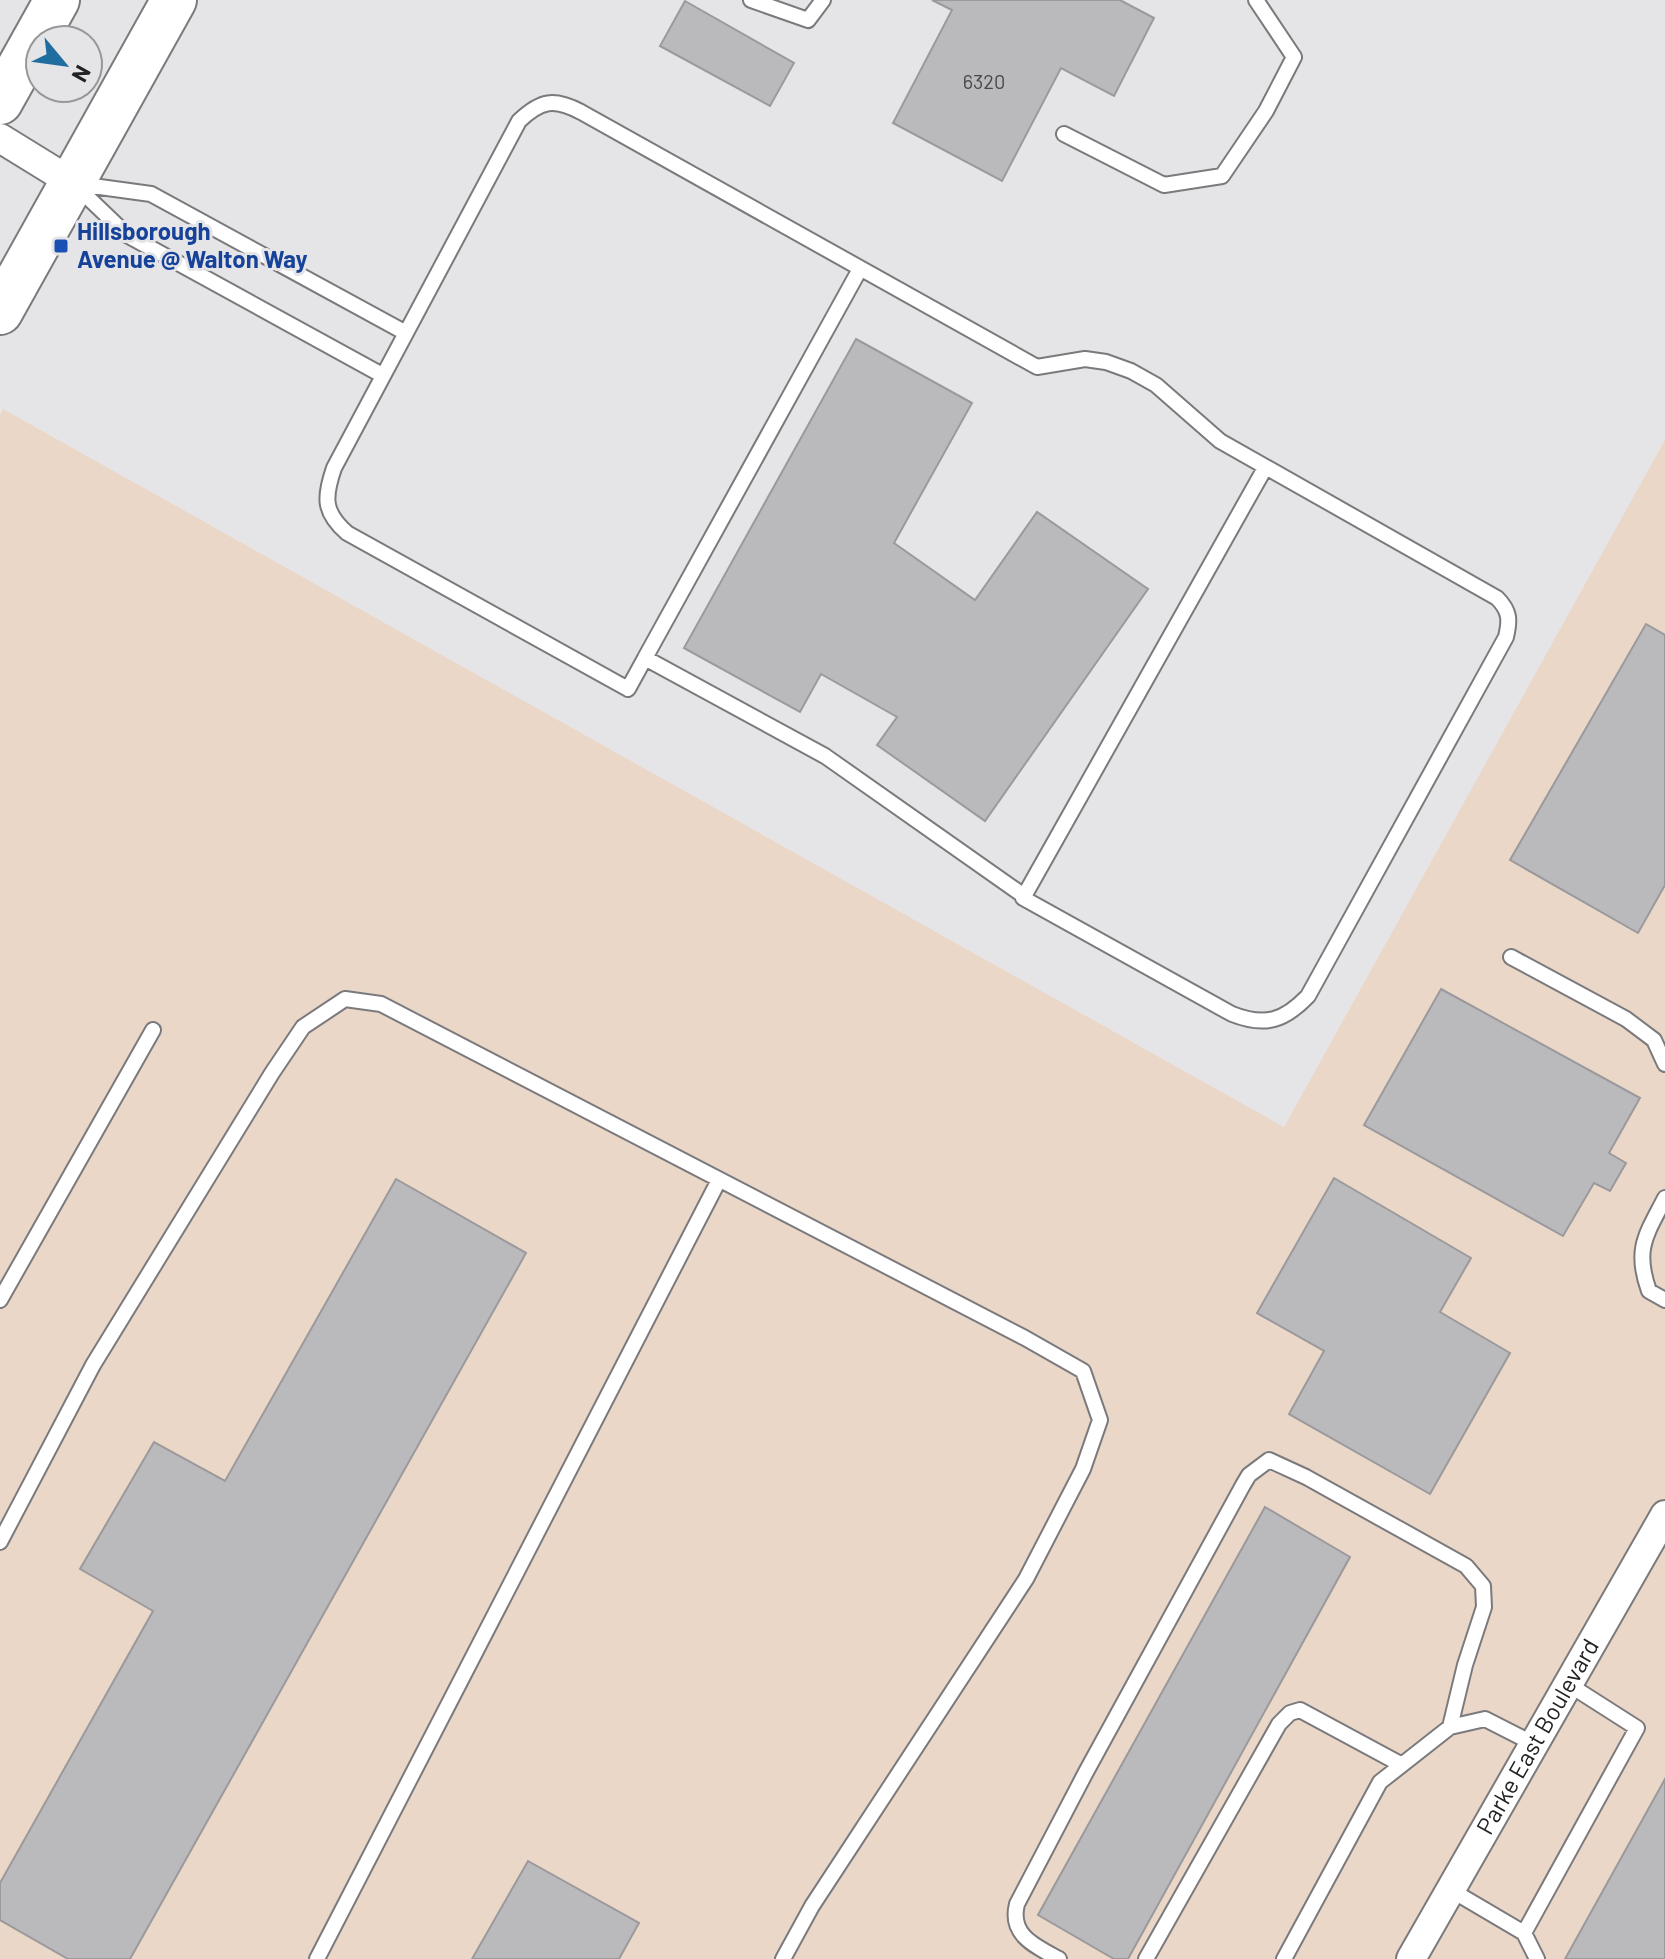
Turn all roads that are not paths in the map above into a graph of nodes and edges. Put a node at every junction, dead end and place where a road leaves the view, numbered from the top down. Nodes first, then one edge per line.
1 (57, 0) edge
2 (174, 0) edge
3 (751, 0) edge
4 (823, 0) edge
5 (1256, 0) edge
6 (0, 102) edge
7 (1064, 134) dead end
8 (0, 138) edge
9 (73, 183) junction
10 (860, 269) junction
11 (0, 312) edge
12 (406, 333) junction
13 (382, 375) junction
14 (1265, 468) junction
15 (645, 658) junction
16 (1024, 896) junction
17 (1511, 957) dead end
18 (153, 1030) dead end
19 (1665, 1064) edge
20 (719, 1180) junction
21 (1665, 1198) edge
22 (0, 1300) edge
23 (1665, 1300) edge
24 (1665, 1515) edge
25 (0, 1542) edge
26 (1568, 1684) junction
27 (1450, 1727) junction
28 (1534, 1744) junction
29 (1402, 1765) junction
30 (1451, 1890) junction
31 (1524, 1933) junction
32 (317, 1959) edge
33 (783, 1959) edge
34 (1059, 1959) edge
35 (1146, 1959) edge
36 (1284, 1959) edge
37 (1411, 1959) edge
38 (1537, 1959) edge

1 - 6 main road
2 - 9 main road
3 - 4 lane
5 - 7 lane
8 - 9 street
9 - 11 main road
9 - 12 lane
9 - 13 lane
10 - 12 lane
10 - 14 lane
10 - 15 lane
12 - 13 lane
13 - 15 lane
14 - 16 lane
14 - 16 lane
15 - 16 lane
17 - 19 lane
18 - 22 lane
20 - 25 lane
20 - 32 lane
20 - 33 lane
21 - 23 lane
24 - 26 street, Parke East Boulevard
26 - 28 street, Parke East Boulevard
26 - 31 lane
27 - 28 lane
27 - 29 lane
27 - 34 lane
28 - 30 street, Parke East Boulevard
29 - 35 lane
29 - 36 lane
30 - 31 lane
30 - 37 street, Parke East Boulevard
31 - 38 lane

